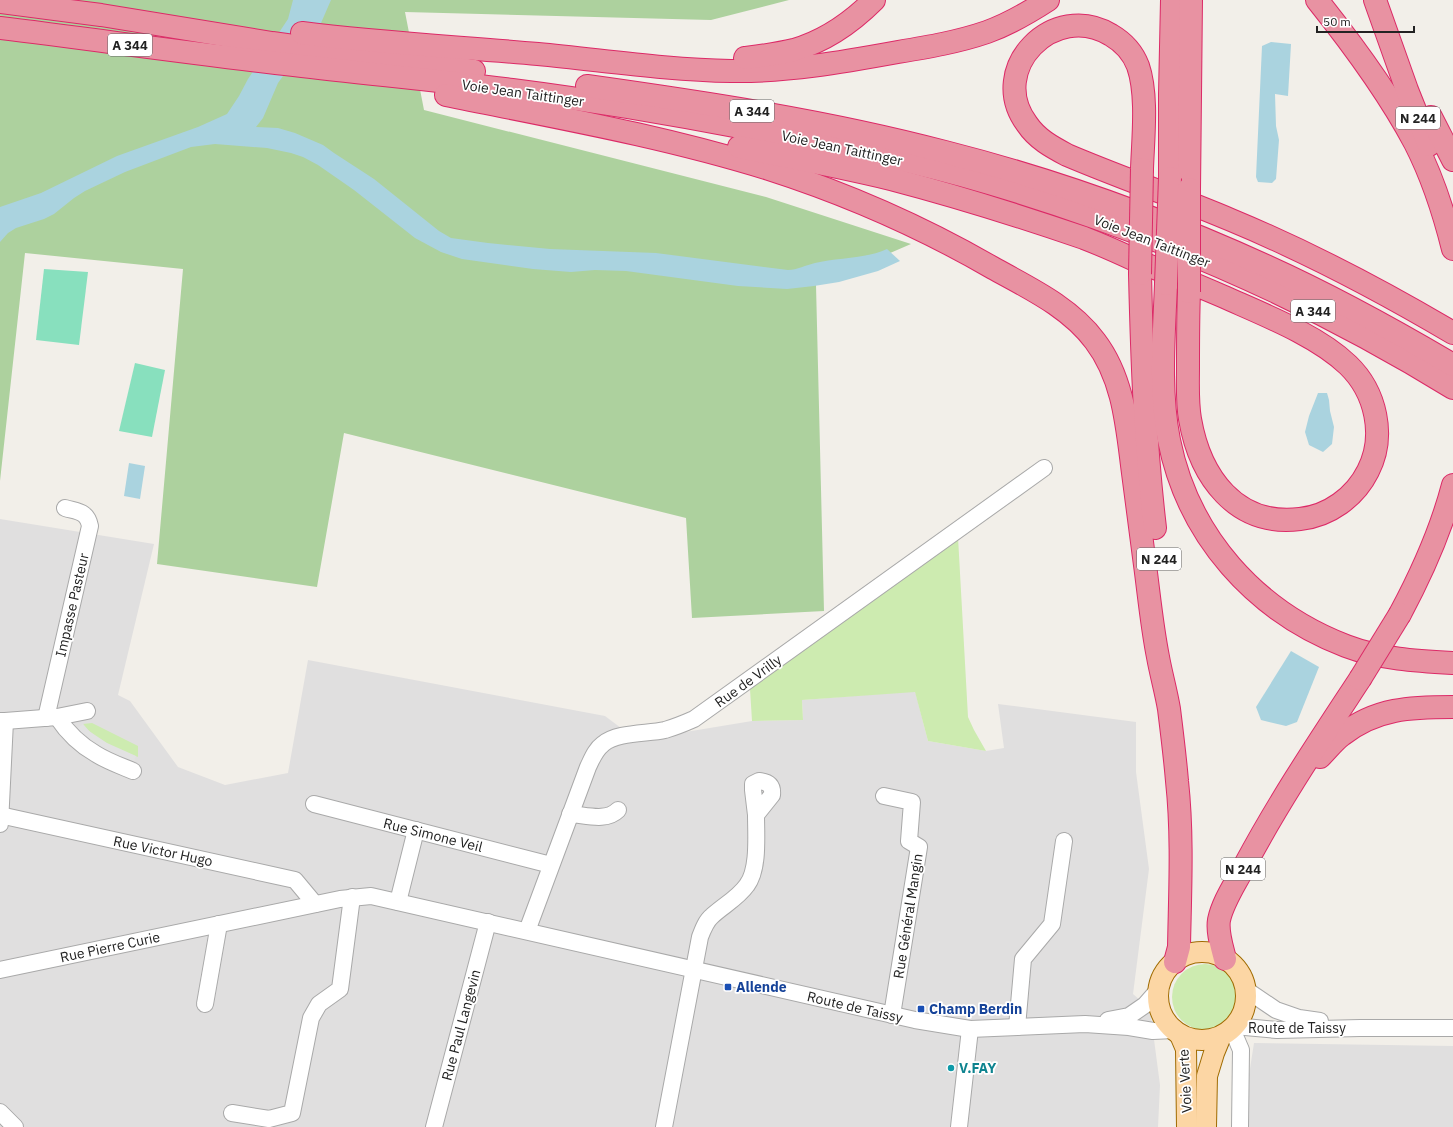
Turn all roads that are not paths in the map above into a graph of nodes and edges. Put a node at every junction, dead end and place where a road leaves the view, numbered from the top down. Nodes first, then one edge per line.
1 (874, 0) edge
2 (1048, 0) edge
3 (1172, 0) edge
4 (1191, 0) edge
5 (1317, 0) edge
6 (1375, 0) edge
7 (0, 2) edge
8 (1384, 23) junction
9 (0, 28) edge
10 (271, 45) junction
11 (303, 49) junction
12 (582, 58) junction
13 (585, 123) junction
14 (1453, 160) edge
15 (1157, 174) junction
16 (1453, 216) edge
17 (1453, 249) edge
18 (1152, 279) junction
19 (1453, 333) edge
20 (1453, 365) edge
21 (1453, 388) edge
22 (1044, 468) dead end
23 (1453, 485) edge
24 (65, 508) dead end
25 (1453, 663) edge
26 (1168, 706) junction
27 (1453, 707) edge
28 (87, 711) dead end
29 (52, 718) junction
30 (3, 721) edge
31 (133, 771) dead end
32 (1291, 786) junction
33 (884, 796) dead end
34 (314, 804) dead end
35 (618, 810) dead end
36 (570, 814) junction
37 (0, 815) edge
38 (756, 815) dead end
39 (0, 824) edge
40 (416, 830) junction
41 (1064, 841) dead end
42 (552, 865) junction
43 (352, 897) junction
44 (398, 902) junction
45 (315, 904) junction
46 (488, 922) junction
47 (219, 924) junction
48 (526, 931) junction
49 (1225, 959) junction
50 (1175, 962) junction
51 (0, 970) edge
52 (693, 970) junction
53 (1159, 989) junction
54 (1245, 989) junction
55 (205, 1004) dead end
56 (892, 1015) junction
57 (1085, 1024) junction
58 (1017, 1027) junction
59 (1360, 1028) junction
60 (1453, 1028) edge
61 (970, 1029) junction
62 (1229, 1030) junction
63 (1177, 1032) junction
64 (0, 1112) edge
65 (232, 1113) dead end
66 (15, 1127) edge
67 (434, 1127) edge
68 (664, 1127) edge
69 (959, 1127) edge
70 (1187, 1127) edge
71 (1206, 1127) edge
72 (1240, 1127) edge

1 - 12 highway
2 - 12 highway
3 - 15 highway
4 - 13 highway, bridge
5 - 17 highway
6 - 8 highway, N 244
7 - 10 highway, Voie Jean Taittinger / A 344
8 - 14 highway
8 - 16 highway, N 244
9 - 10 highway, Voie Jean Taittinger / A 344
10 - 11 highway, Voie Jean Taittinger / A 344
10 - 11 highway
11 - 12 highway
11 - 13 highway
11 - 20 highway, Voie Jean Taittinger / A 344
11 - 21 highway, Voie Jean Taittinger / A 344
13 - 26 highway
15 - 18 highway, bridge
15 - 18 highway, bridge
15 - 19 highway
18 - 25 highway
18 - 26 highway, N 244
22 - 36 street, Rue de Vrilly
23 - 32 highway, N 244, bridge
24 - 29 street, Impasse Pasteur
26 - 50 highway, N 244
27 - 32 highway
28 - 29 street
29 - 30 street
29 - 31 street
30 - 37 street
32 - 49 highway, N 244
33 - 56 street, Rue Général Mangin
34 - 40 street, Rue Simone Veil
35 - 36 street
36 - 42 street, Rue de Vrilly
37 - 39 street
37 - 45 street, Rue Victor Hugo
38 - 52 street
40 - 42 street, Rue Simone Veil
40 - 44 street
41 - 58 street
42 - 48 street, Rue de Vrilly
43 - 44 street, Rue Pierre Curie
43 - 45 street, Rue Pierre Curie
43 - 65 street
44 - 46 street
45 - 47 street, Rue Pierre Curie
46 - 48 street, Route de Taissy
46 - 67 street, Rue Paul Langevin
47 - 51 street, Rue Pierre Curie
47 - 55 street
48 - 52 street, Route de Taissy
49 - 50 main road
49 - 54 main road
50 - 53 main road
52 - 56 street, Route de Taissy
52 - 68 street
53 - 57 street, Route de Taissy
53 - 63 main road
54 - 59 street, Route de Taissy
54 - 62 main road
56 - 61 street, Route de Taissy
57 - 58 street, Route de Taissy
57 - 63 street, Route de Taissy
58 - 61 street, Route de Taissy
59 - 60 street, Route de Taissy
59 - 62 street, Route de Taissy
61 - 69 street
62 - 63 main road
62 - 71 main road, Voie Verte
62 - 72 street
63 - 70 main road, Voie Verte
64 - 66 street

